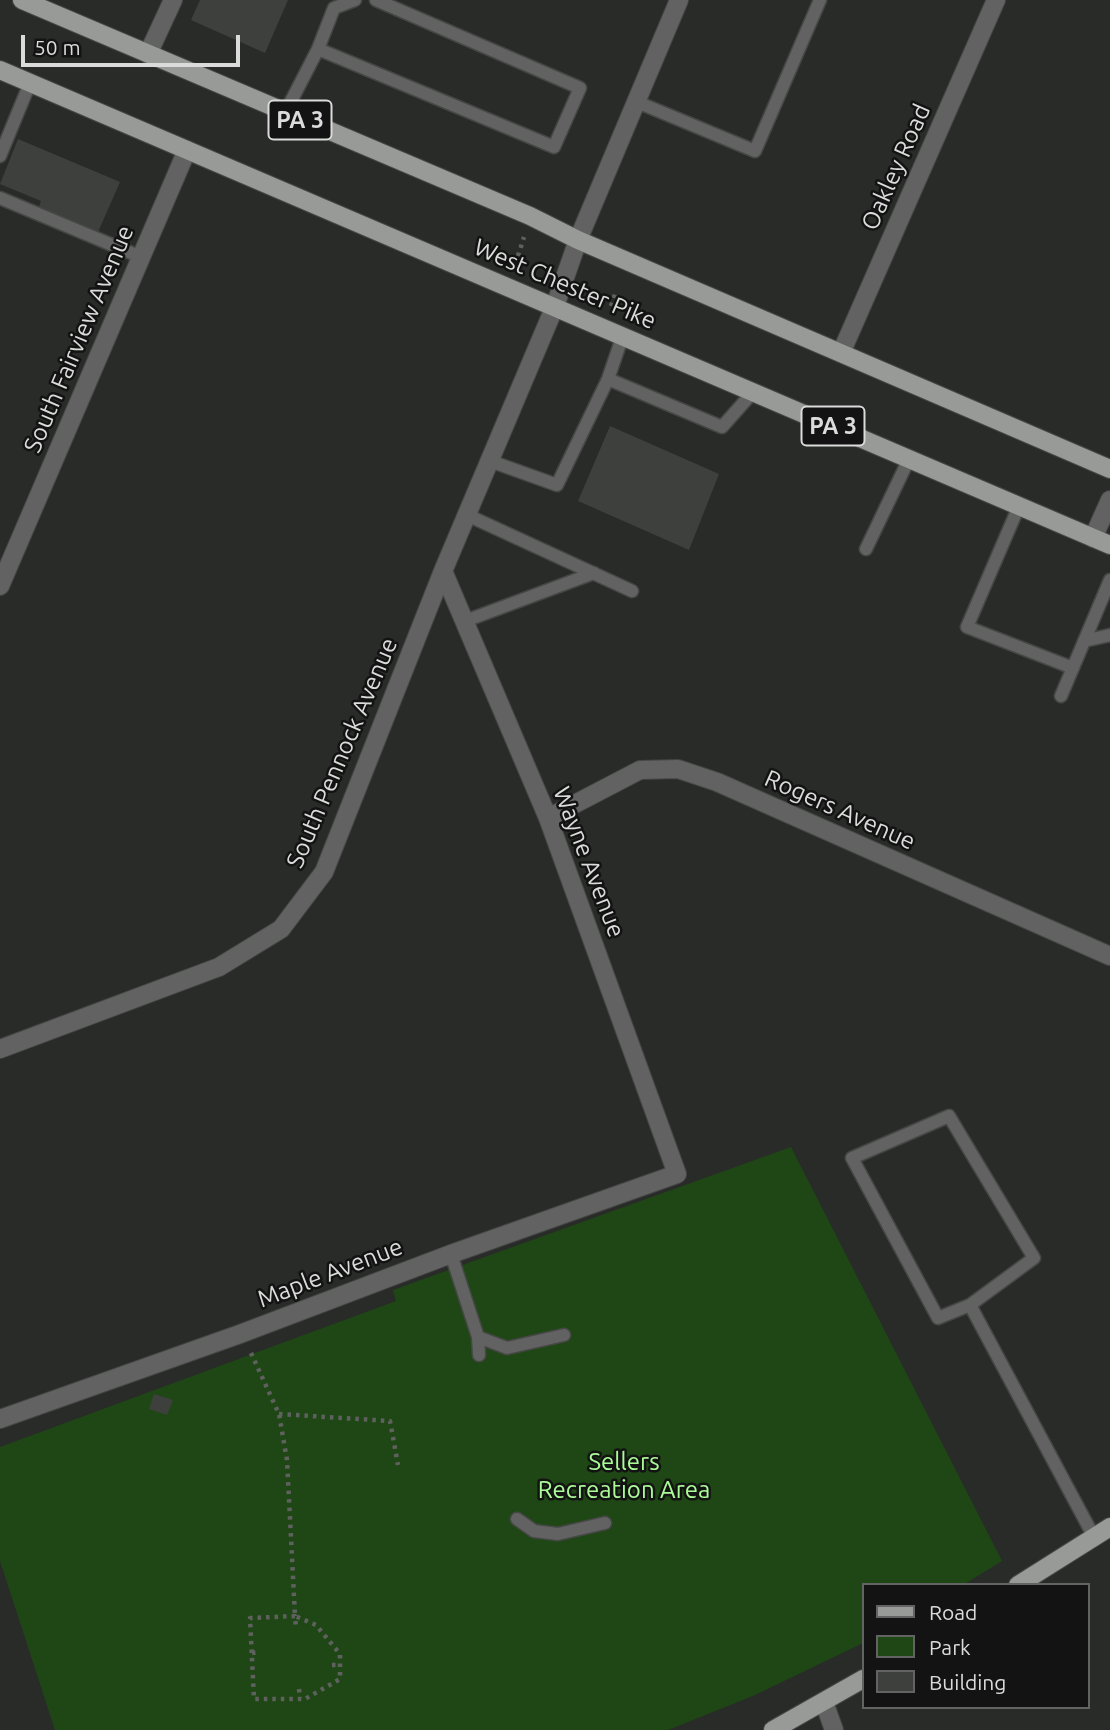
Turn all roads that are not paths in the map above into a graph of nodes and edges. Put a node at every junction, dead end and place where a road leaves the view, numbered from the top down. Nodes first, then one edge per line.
1 (22, 0) edge
2 (173, 0) edge
3 (355, 0) edge
4 (376, 0) edge
5 (679, 0) edge
6 (820, 0) edge
7 (996, 0) edge
8 (318, 49) junction
9 (148, 54) junction
10 (0, 70) edge
11 (30, 83) junction
12 (636, 102) junction
13 (285, 113) junction
14 (187, 150) junction
15 (0, 156) edge
16 (0, 198) edge
17 (579, 240) junction
18 (141, 257) junction
19 (555, 306) junction
20 (623, 335) junction
21 (841, 353) junction
22 (608, 379) junction
23 (754, 391) junction
24 (909, 459) junction
25 (490, 461) junction
26 (1110, 468) edge
27 (1110, 500) edge
28 (1019, 506) junction
29 (467, 515) junction
30 (1102, 542) edge
31 (866, 549) dead end
32 (443, 571) junction
33 (594, 573) junction
34 (1110, 580) edge
35 (0, 586) edge
36 (632, 591) dead end
37 (465, 621) junction
38 (1110, 635) edge
39 (1084, 641) junction
40 (1073, 668) junction
41 (1061, 696) dead end
42 (548, 818) junction
43 (1110, 956) edge
44 (0, 1049) edge
45 (677, 1174) joint
46 (450, 1254) junction
47 (970, 1305) junction
48 (564, 1335) dead end
49 (478, 1337) junction
50 (479, 1355) dead end
51 (0, 1419) edge
52 (517, 1519) dead end
53 (606, 1523) dead end
54 (1110, 1527) edge
55 (1094, 1536) junction
56 (1021, 1583) edge
57 (862, 1680) edge
58 (824, 1702) junction
59 (773, 1730) edge
60 (834, 1730) edge

1 - 9 main road, West Chester Pike / PA 3
2 - 9 street
3 - 8 lane
4 - 8 lane
5 - 12 street, South Pennock Avenue
6 - 12 lane
7 - 21 street, Oakley Road
8 - 13 lane
9 - 13 main road, West Chester Pike / PA 3
10 - 11 main road, West Chester Pike / PA 3
11 - 14 main road, West Chester Pike / PA 3
11 - 15 lane
12 - 17 street, South Pennock Avenue
13 - 17 main road, West Chester Pike / PA 3
14 - 18 street, South Fairview Avenue
14 - 19 main road, West Chester Pike / PA 3
16 - 18 lane
17 - 19 street, South Pennock Avenue
17 - 21 main road, West Chester Pike / PA 3
18 - 35 street, South Fairview Avenue
19 - 20 main road, West Chester Pike / PA 3
19 - 25 street, South Pennock Avenue
20 - 22 lane
20 - 23 main road, West Chester Pike / PA 3
21 - 26 main road, West Chester Pike / PA 3
22 - 23 lane
22 - 25 lane
23 - 24 main road, West Chester Pike / PA 3
24 - 28 main road, West Chester Pike / PA 3
24 - 31 lane
25 - 29 street, South Pennock Avenue
27 - 30 street
28 - 30 main road, West Chester Pike / PA 3
28 - 40 lane
29 - 32 street, South Pennock Avenue
29 - 33 lane
32 - 37 street, Wayne Avenue
32 - 44 street, South Pennock Avenue
33 - 36 lane
33 - 37 lane
34 - 39 lane
37 - 42 street, Wayne Avenue
38 - 39 lane
39 - 40 lane
40 - 41 lane
42 - 43 street, Rogers Avenue
42 - 45 street, Wayne Avenue
45 - 46 street, Maple Avenue
46 - 49 lane
46 - 51 street, Maple Avenue
47 - 47 lane
47 - 55 lane
48 - 49 lane
49 - 50 lane
52 - 53 lane
54 - 55 main road
55 - 56 main road
57 - 58 main road
58 - 59 main road
58 - 60 street

